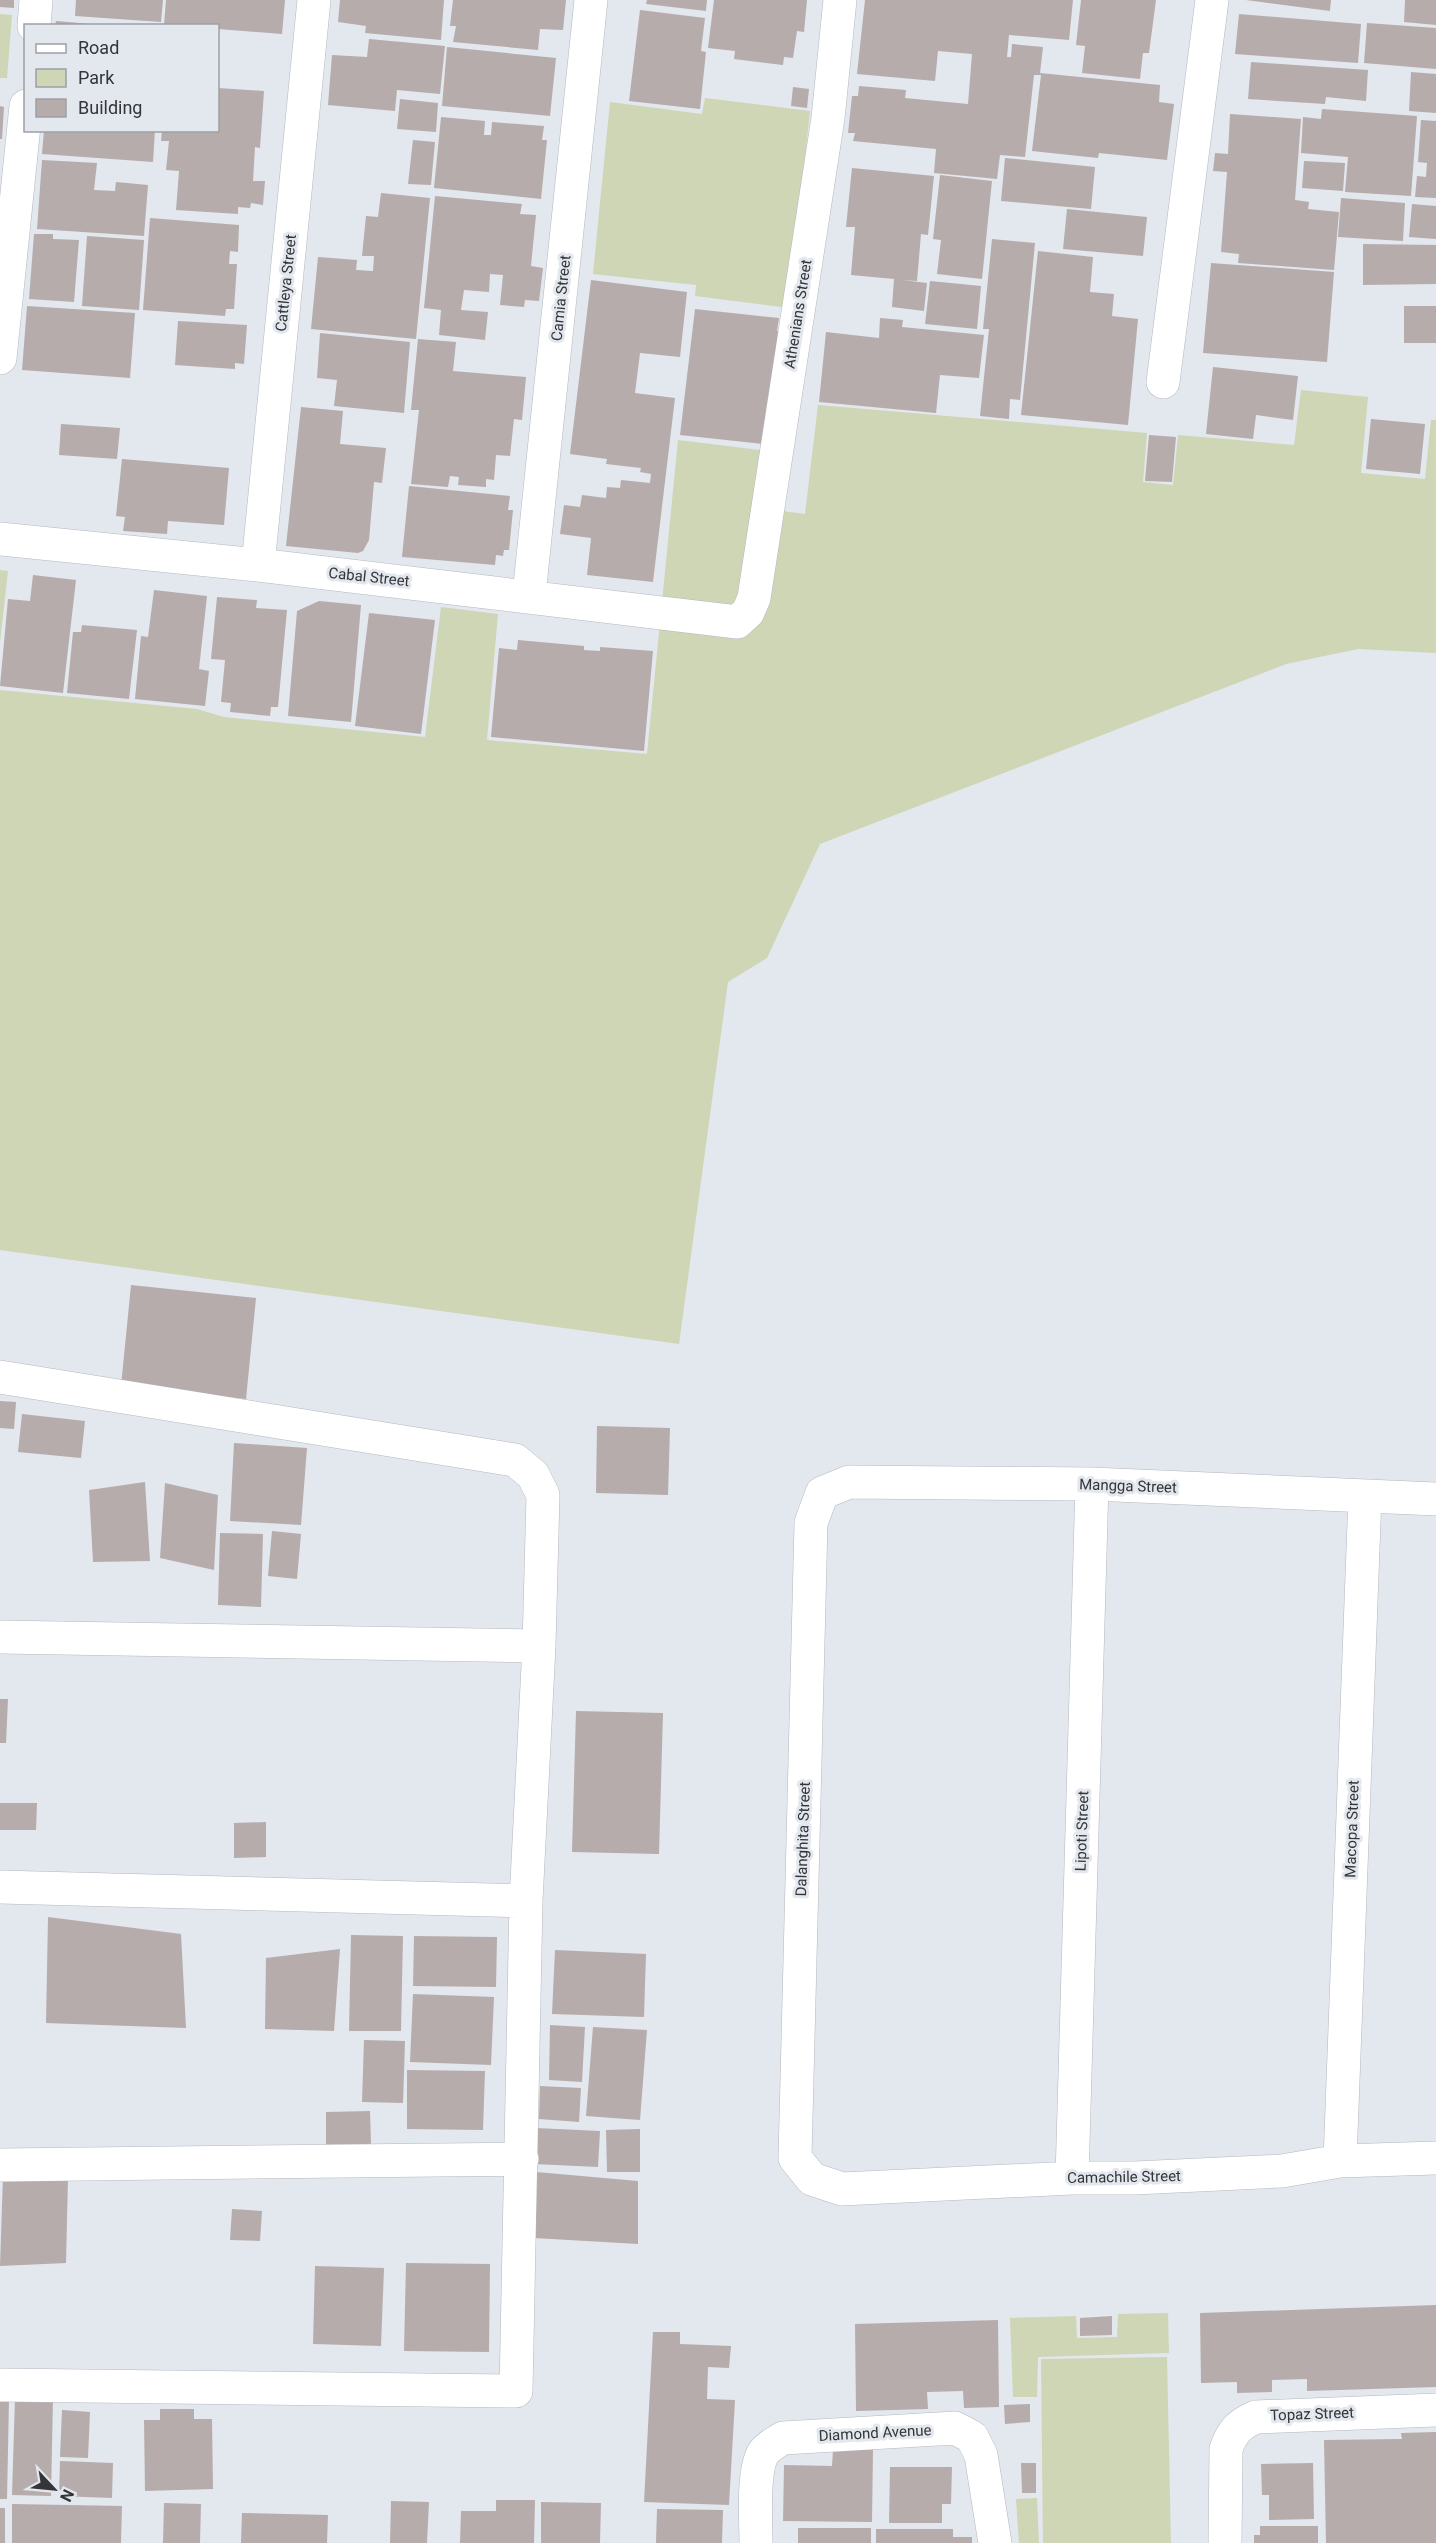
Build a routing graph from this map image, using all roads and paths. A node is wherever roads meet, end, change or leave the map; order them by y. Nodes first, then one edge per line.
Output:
1 (36, 0) edge
2 (314, 0) edge
3 (591, 0) edge
4 (840, 0) edge
5 (1212, 0) edge
6 (34, 24) edge
7 (24, 125) edge
8 (0, 358) edge
9 (1163, 382) dead end
10 (0, 539) edge
11 (258, 565) junction
12 (529, 596) junction
13 (738, 622) joint
14 (0, 1377) edge
15 (1092, 1484) junction
16 (822, 1493) joint
17 (1365, 1496) junction
18 (1436, 1499) edge
19 (0, 1637) edge
20 (539, 1646) junction
21 (0, 1887) edge
22 (526, 1901) junction
23 (1436, 2158) edge
24 (522, 2159) junction
25 (1340, 2161) junction
26 (0, 2165) edge
27 (1072, 2178) junction
28 (812, 2179) joint
29 (0, 2385) edge
30 (1436, 2410) edge
31 (756, 2543) edge
32 (995, 2543) edge
33 (1225, 2543) edge

1 - 6 street
2 - 11 street, Cattleya Street
3 - 12 street, Camia Street
4 - 13 street, Athenians Street
5 - 9 street
7 - 8 street
10 - 11 street, Cabal Street
11 - 12 street, Cabal Street
12 - 13 street, Cabal Street
14 - 20 street
15 - 16 street, Mangga Street
15 - 17 street, Mangga Street
15 - 27 street, Lipoti Street
16 - 28 street, Dalanghita Street
17 - 18 street, Mangga Street
17 - 25 street, Macopa Street
19 - 20 street
20 - 22 street
21 - 22 street
22 - 24 street
23 - 25 street, Camachile Street
24 - 26 street
24 - 29 street
25 - 27 street, Camachile Street
27 - 28 street, Camachile Street
30 - 33 street, Topaz Street
31 - 32 street, Diamond Avenue

